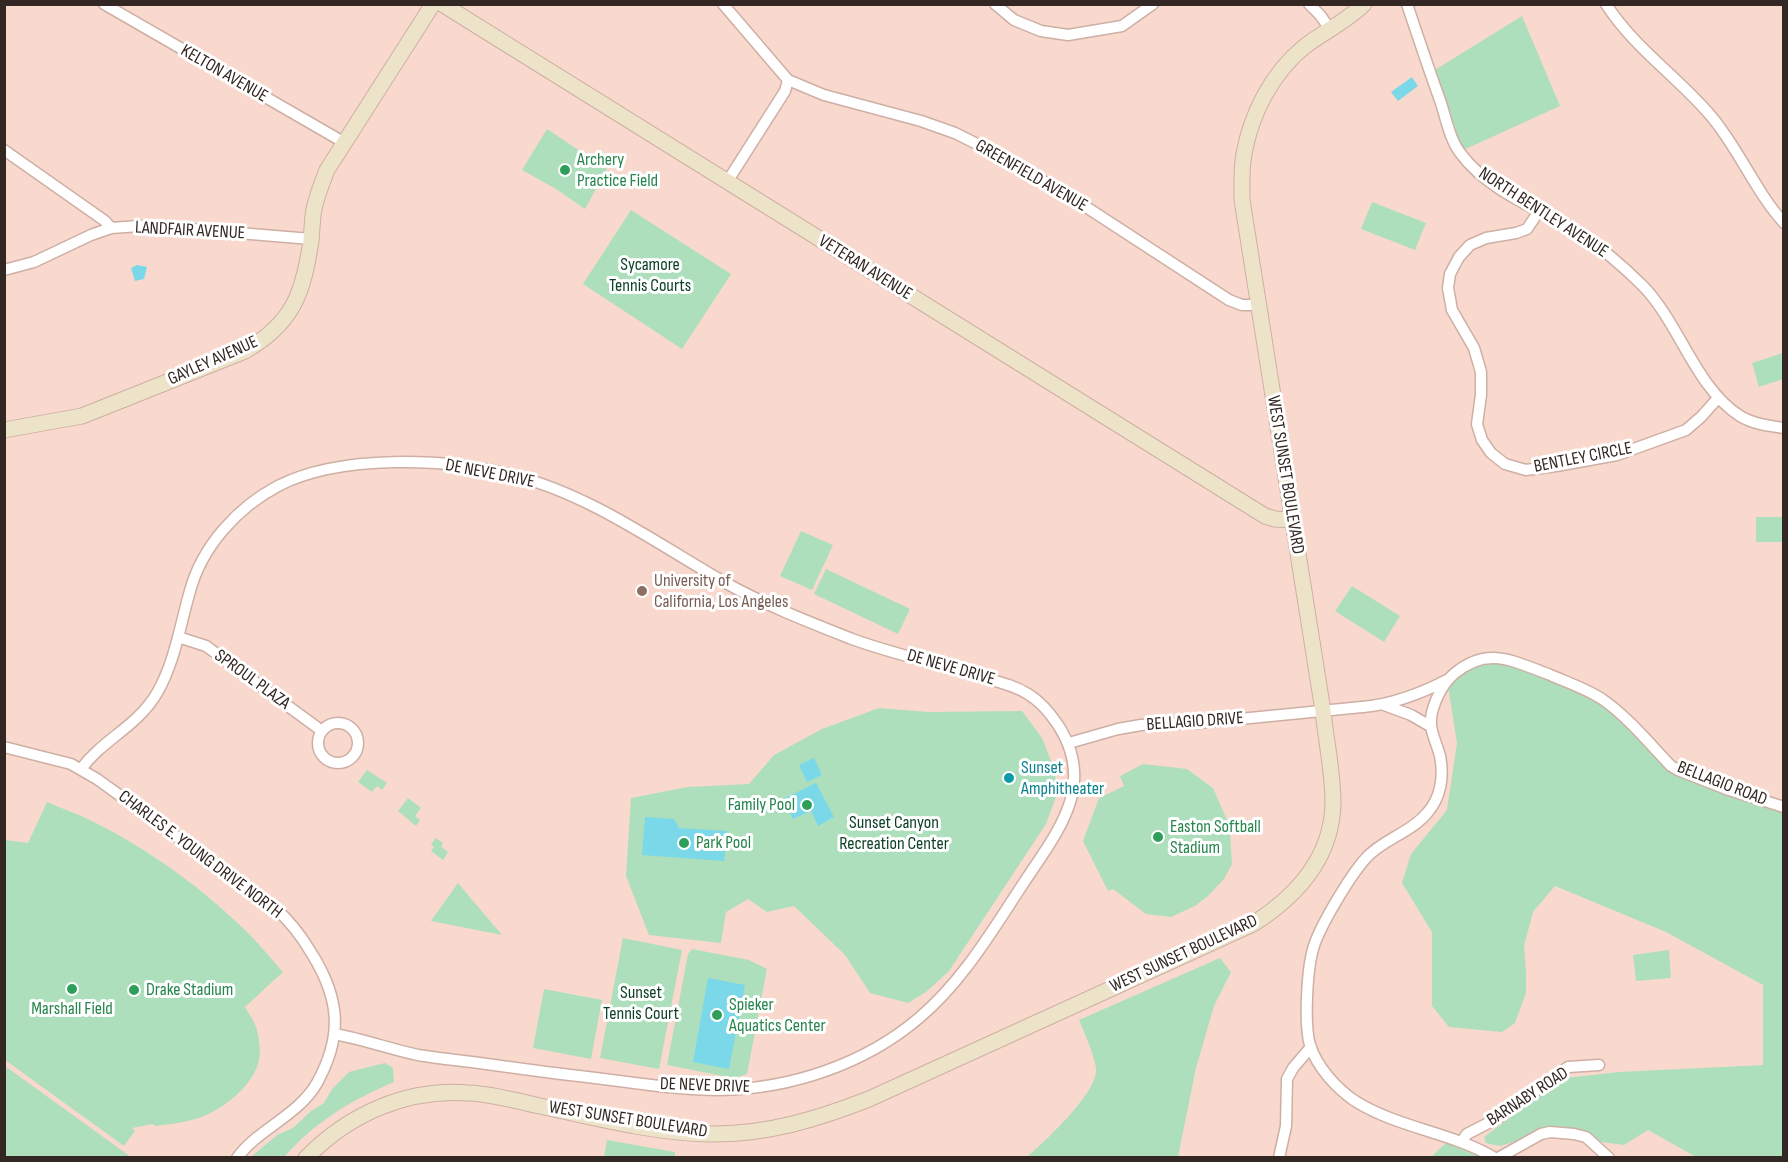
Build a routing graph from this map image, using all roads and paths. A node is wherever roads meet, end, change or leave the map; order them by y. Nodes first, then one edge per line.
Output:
1 (104, 4) edge
2 (433, 4) edge
3 (442, 4) edge
4 (723, 4) edge
5 (995, 4) edge
6 (1153, 4) edge
7 (1309, 4) edge
8 (1364, 4) edge
9 (1407, 4) edge
10 (1606, 4) edge
11 (1330, 29) junction
12 (788, 80) junction
13 (345, 143) junction
14 (4, 150) edge
15 (727, 182) junction
16 (1539, 211) junction
17 (1784, 223) edge
18 (111, 228) junction
19 (311, 239) junction
20 (4, 270) edge
21 (1258, 305) junction
22 (1718, 398) junction
23 (1784, 428) edge
24 (4, 430) edge
25 (1293, 520) junction
26 (178, 637) junction
27 (1447, 680) junction
28 (1384, 705) junction
29 (1323, 711) junction
30 (1430, 726) junction
31 (322, 731) dead end
32 (1069, 743) junction
33 (4, 747) edge
34 (81, 769) junction
35 (1784, 807) edge
36 (334, 1034) junction
37 (1311, 1047) junction
38 (1599, 1065) dead end
39 (1462, 1142) junction
40 (237, 1158) edge
41 (306, 1158) edge
42 (1279, 1158) edge
43 (1497, 1158) edge
44 (1609, 1158) edge

1 - 13 street, KELTON AVENUE
2 - 13 main road, GAYLEY AVENUE
3 - 15 main road, VETERAN AVENUE
4 - 12 street
5 - 6 street
7 - 11 street
8 - 11 main road, WEST SUNSET BOULEVARD
9 - 16 street, NORTH BENTLEY AVENUE
10 - 17 street
11 - 21 main road, WEST SUNSET BOULEVARD
12 - 15 street
12 - 21 street, GREENFIELD AVENUE
13 - 19 main road, GAYLEY AVENUE
14 - 18 street
15 - 25 main road, VETERAN AVENUE
16 - 22 street, NORTH BENTLEY AVENUE
16 - 22 street, BENTLEY CIRCLE
18 - 19 street, LANDFAIR AVENUE
18 - 20 street, LANDFAIR AVENUE
19 - 24 main road, GAYLEY AVENUE
21 - 25 main road, WEST SUNSET BOULEVARD
22 - 23 street, NORTH BENTLEY AVENUE
25 - 29 main road, WEST SUNSET BOULEVARD
26 - 31 street, SPROUL PLAZA
26 - 32 street, DE NEVE DRIVE
26 - 34 street, DE NEVE DRIVE
27 - 28 street
27 - 30 street, BELLAGIO ROAD
27 - 35 street, BELLAGIO ROAD
28 - 29 street, BELLAGIO DRIVE
28 - 30 street
29 - 32 street, BELLAGIO DRIVE
29 - 41 main road, WEST SUNSET BOULEVARD
30 - 37 street
32 - 36 street, DE NEVE DRIVE
33 - 34 street, CHARLES E. YOUNG DRIVE NORTH
34 - 36 street, CHARLES E. YOUNG DRIVE NORTH
36 - 40 street, CHARLES E. YOUNG DRIVE NORTH
37 - 39 street
37 - 42 street
38 - 39 street, BARNABY ROAD
39 - 43 street
43 - 44 street

